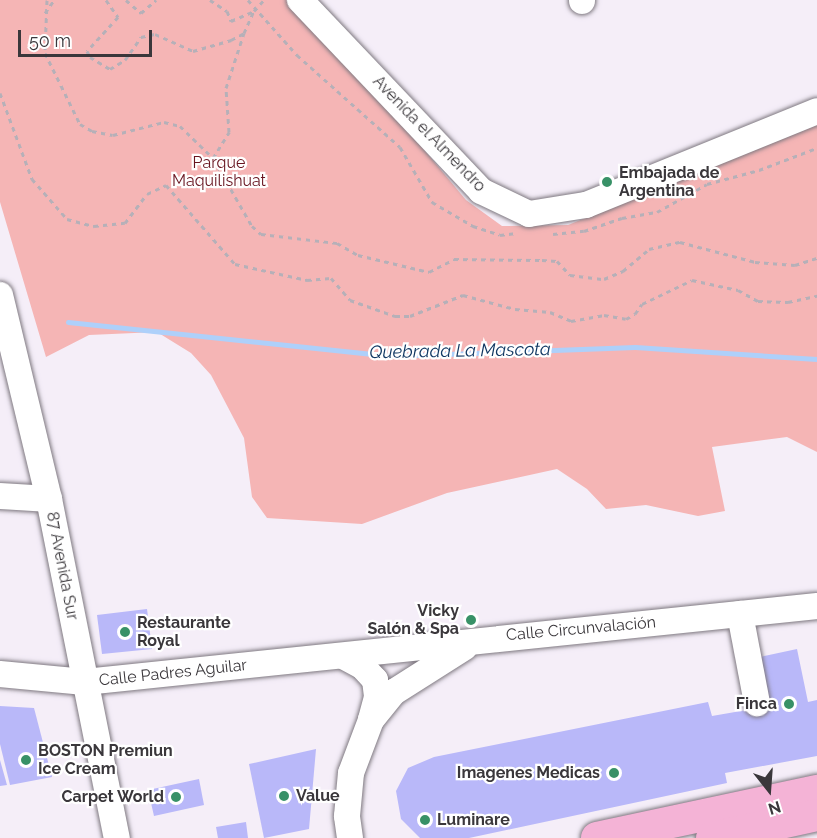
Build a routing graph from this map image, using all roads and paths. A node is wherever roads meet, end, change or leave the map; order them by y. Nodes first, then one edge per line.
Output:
1 (46, 0) edge
2 (54, 0) edge
3 (106, 0) edge
4 (126, 0) edge
5 (156, 0) edge
6 (210, 0) edge
7 (248, 0) edge
8 (264, 0) edge
9 (300, 0) edge
10 (254, 11) junction
11 (44, 14) junction
12 (244, 33) junction
13 (0, 93) edge
14 (817, 111) edge
15 (817, 148) edge
16 (213, 158) junction
17 (522, 233) dead end
18 (550, 234) dead end
19 (817, 258) edge
20 (0, 295) edge
21 (817, 296) edge
22 (0, 496) edge
23 (49, 499) junction
24 (817, 606) edge
25 (740, 614) junction
26 (482, 638) junction
27 (345, 657) junction
28 (0, 674) edge
29 (85, 682) junction
30 (757, 703) dead end
31 (371, 720) junction
32 (817, 792) edge
33 (817, 815) edge
34 (117, 838) edge
35 (350, 838) edge
36 (597, 838) edge
37 (712, 838) edge

1 - 11 path
2 - 11 path
3 - 12 path
4 - 5 path
6 - 10 path
7 - 10 path
8 - 10 path
9 - 14 street, Avenida el Almendro
10 - 12 path
10 - 17 path
11 - 16 path
12 - 16 path
13 - 21 path
15 - 18 path
16 - 19 path
20 - 23 street, 87 Avenida Sur
22 - 23 street
23 - 29 street, 87 Avenida Sur
24 - 25 street, Calle Circunvalación
25 - 26 street, Calle Circunvalación
25 - 30 street
26 - 27 street, Calle Circunvalación
26 - 31 street
27 - 29 street, Calle Padres Aguilar
27 - 31 street
28 - 29 street, Calle Padres Aguilar
29 - 34 street, 87 Avenida Sur
31 - 35 street
32 - 36 main road
33 - 37 main road

